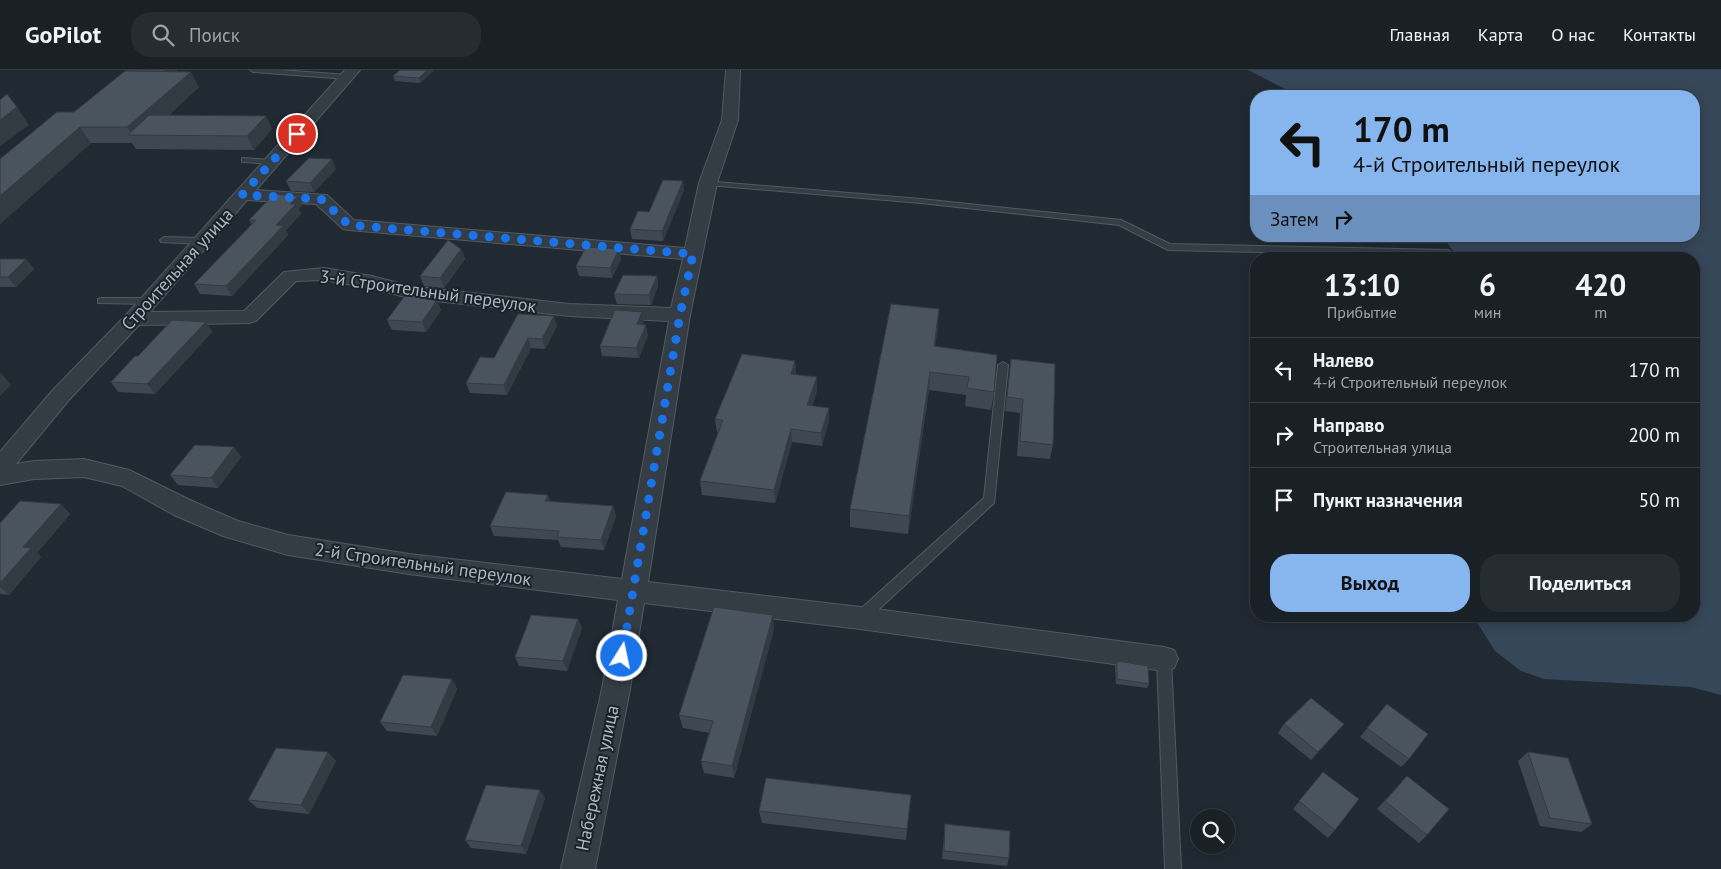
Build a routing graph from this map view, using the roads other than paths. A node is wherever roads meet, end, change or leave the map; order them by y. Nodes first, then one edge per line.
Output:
1 (253, 70) edge
2 (733, 70) edge
3 (350, 73) edge
4 (245, 160) dead end
5 (272, 162) junction
6 (708, 184) junction
7 (242, 195) junction
8 (164, 240) dead end
9 (202, 241) junction
10 (1392, 252) edge
11 (693, 254) junction
12 (101, 301) dead end
13 (149, 301) junction
14 (680, 315) junction
15 (133, 319) junction
16 (1003, 365) dead end
17 (0, 468) edge
18 (0, 476) edge
19 (633, 590) junction
20 (860, 618) junction
21 (1164, 659) joint
22 (578, 869) edge
23 (1174, 869) edge

1 - 3 lane
2 - 6 street, Набережная улица
3 - 5 street, Строительная улица
4 - 5 lane
5 - 7 street, Строительная улица
6 - 10 lane
6 - 11 street, Набережная улица
7 - 9 street, Строительная улица
7 - 11 street
8 - 9 lane
9 - 13 street, Строительная улица
11 - 14 street, Набережная улица
12 - 13 lane
13 - 15 street, Строительная улица
14 - 15 street, 3-й Строительный переулок
14 - 19 street, Набережная улица
15 - 17 street, Строительная улица
16 - 20 lane
18 - 19 street, 2-й Строительный переулок
19 - 20 street, 2-й Строительный переулок
19 - 22 street, Набережная улица
20 - 21 street, 2-й Строительный переулок
21 - 23 lane

